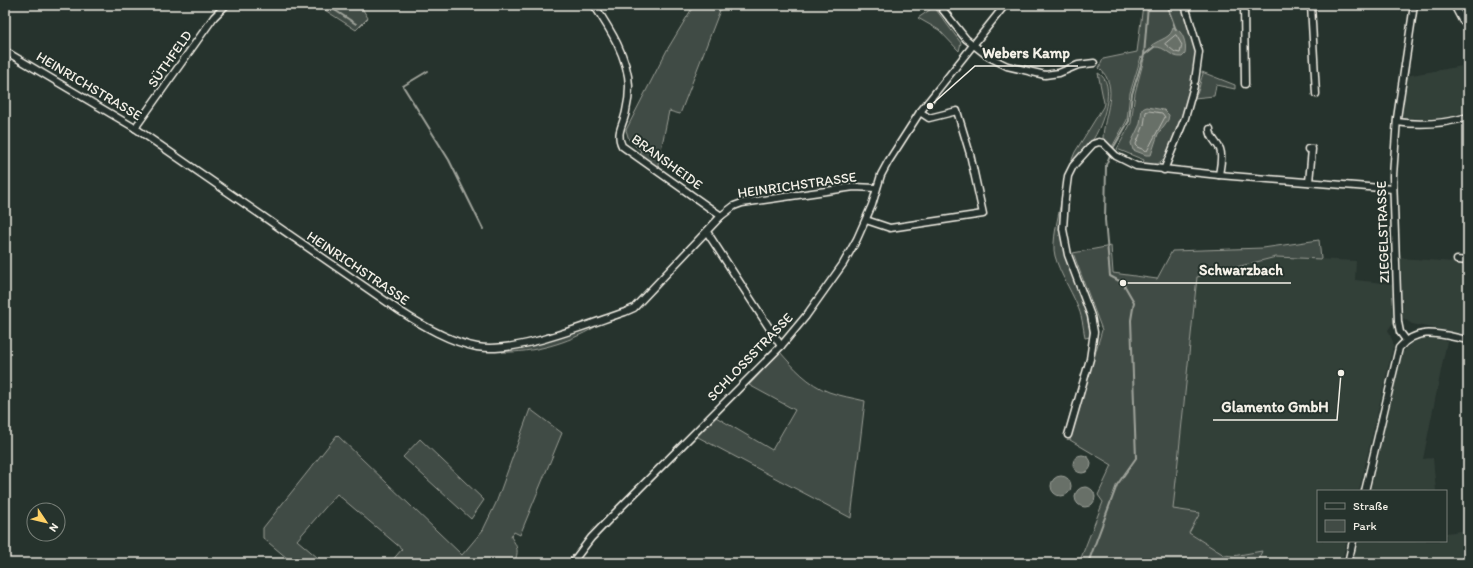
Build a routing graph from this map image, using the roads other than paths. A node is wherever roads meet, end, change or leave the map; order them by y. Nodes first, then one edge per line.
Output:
1 (226, 5) edge
2 (594, 5) edge
3 (939, 5) edge
4 (1004, 5) edge
5 (1185, 5) edge
6 (1244, 5) edge
7 (1311, 5) edge
8 (1414, 5) edge
9 (1454, 5) edge
10 (1468, 26) edge
11 (973, 45) junction
12 (5, 50) edge
13 (1094, 63) dead end
14 (1245, 84) dead end
15 (1316, 94) dead end
16 (920, 112) junction
17 (1468, 117) edge
18 (1397, 122) junction
19 (135, 128) junction
20 (1210, 129) dead end
21 (1308, 149) dead end
22 (1164, 170) junction
23 (1219, 175) junction
24 (1309, 182) junction
25 (876, 188) junction
26 (1393, 189) junction
27 (721, 216) junction
28 (866, 220) junction
29 (707, 232) junction
30 (1457, 260) dead end
31 (1468, 261) edge
32 (1406, 340) junction
33 (1468, 340) edge
34 (781, 346) junction
35 (1068, 435) dead end
36 (1365, 490) edge
37 (1353, 542) edge
38 (572, 563) edge
39 (1348, 563) edge

1 - 19 street, SÜTHFELD
2 - 27 street, BRANSHEIDE
3 - 11 street
4 - 11 street, SCHLOSSSTRASSE
5 - 22 street
6 - 14 street
7 - 15 street
8 - 18 street, ZIEGELSTRASSE
9 - 10 street
11 - 13 street
11 - 16 street, SCHLOSSSTRASSE
12 - 19 street, HEINRICHSTRASSE
16 - 25 street, SCHLOSSSTRASSE
16 - 28 street
17 - 18 street
18 - 26 street, ZIEGELSTRASSE
19 - 29 street, HEINRICHSTRASSE
20 - 23 street
21 - 24 street
22 - 23 street
22 - 35 street
23 - 24 street
24 - 26 street
25 - 27 street, HEINRICHSTRASSE
25 - 28 street, SCHLOSSSTRASSE
26 - 32 street, ZIEGELSTRASSE
27 - 29 street, HEINRICHSTRASSE
28 - 34 street, SCHLOSSSTRASSE
29 - 34 street
30 - 31 street
32 - 33 street
32 - 36 street
34 - 38 street, SCHLOSSSTRASSE
37 - 39 street

